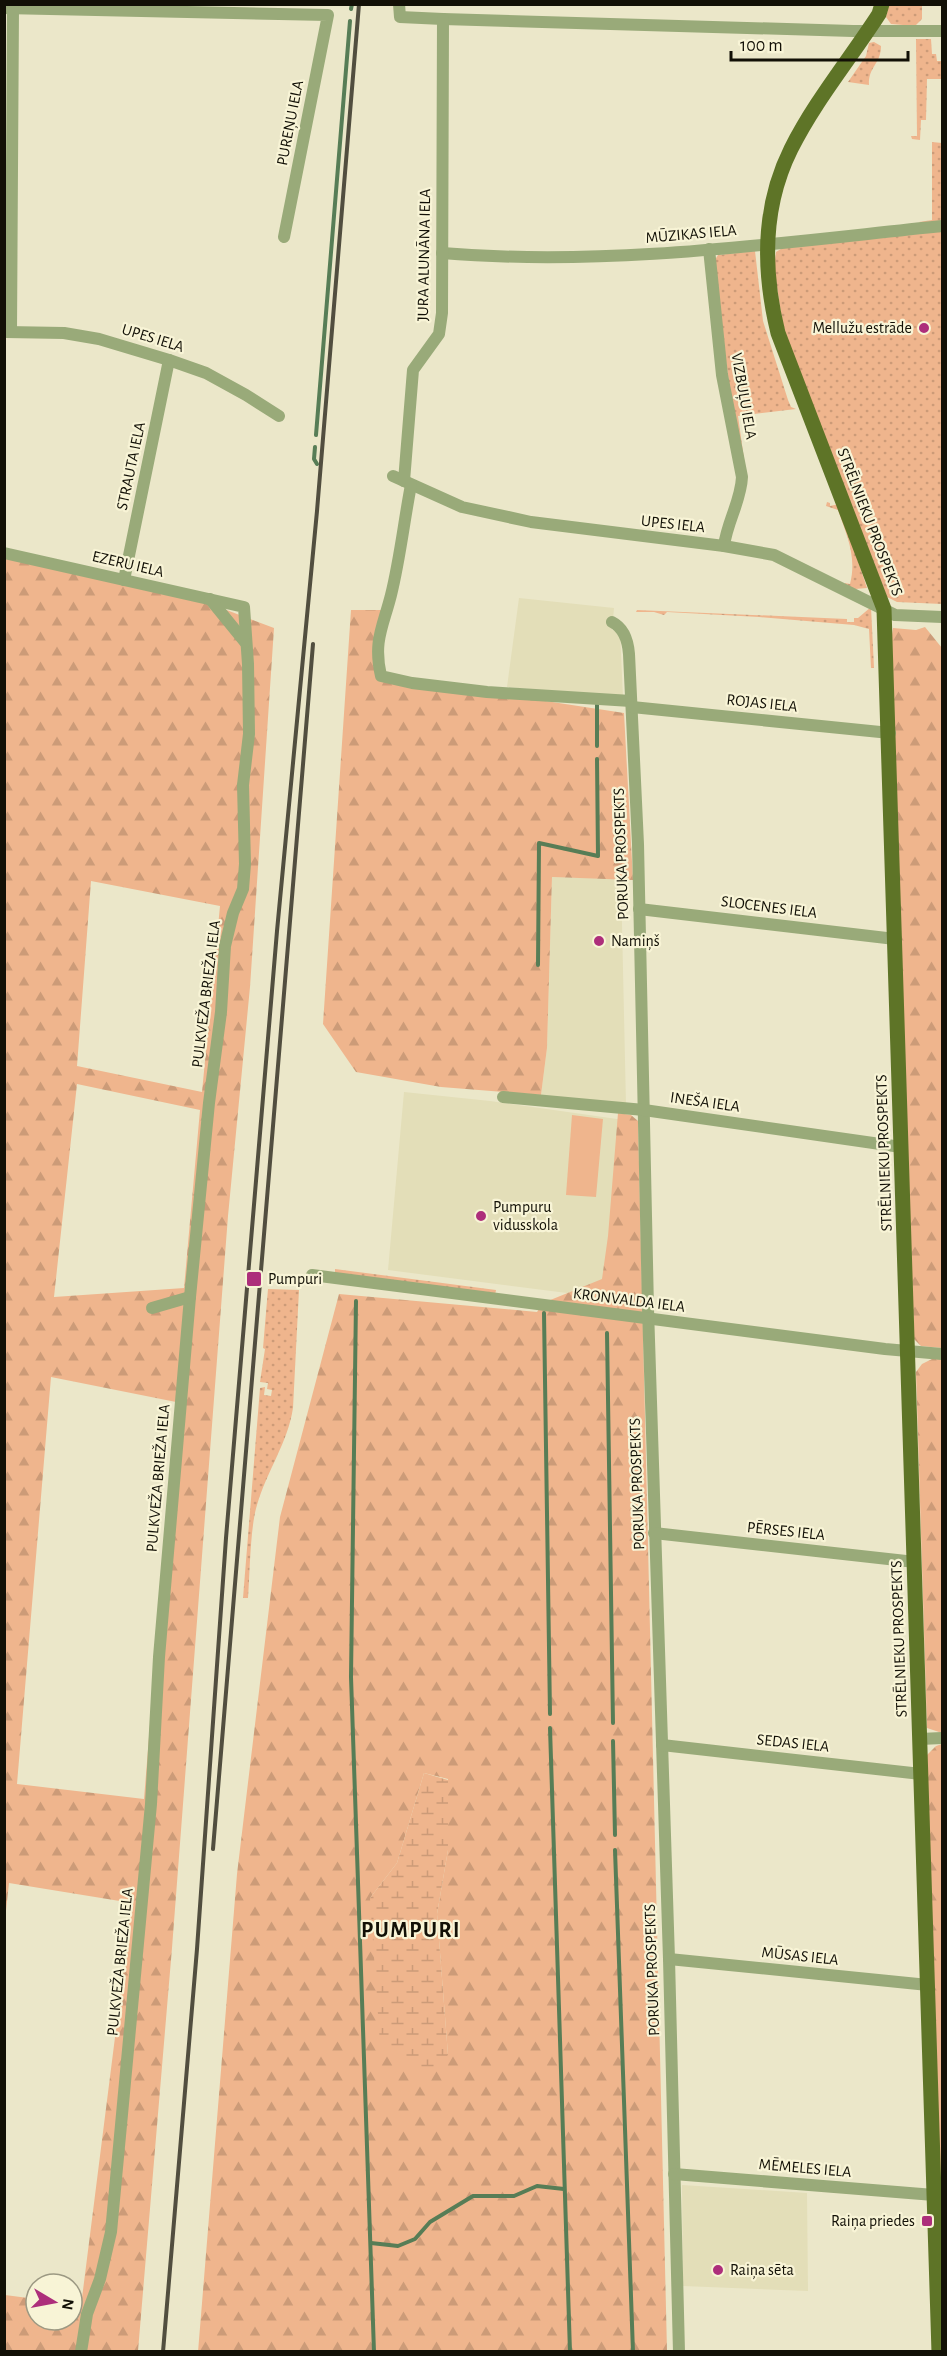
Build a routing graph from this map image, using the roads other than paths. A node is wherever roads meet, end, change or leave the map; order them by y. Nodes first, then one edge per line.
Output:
1 (9, 8) edge
2 (249, 9) edge
3 (881, 9) edge
4 (399, 11) edge
5 (443, 19) junction
6 (868, 31) junction
7 (942, 31) edge
8 (888, 32) junction
9 (942, 226) edge
10 (284, 237) dead end
11 (767, 244) junction
12 (709, 249) junction
13 (442, 254) junction
14 (8, 332) edge
15 (169, 360) junction
16 (279, 416) dead end
17 (403, 481) junction
18 (724, 546) junction
19 (4, 553) edge
20 (124, 579) junction
21 (210, 599) junction
22 (244, 607) joint
23 (884, 609) junction
24 (942, 617) edge
25 (612, 622) dead end
26 (245, 642) junction
27 (381, 676) joint
28 (632, 704) junction
29 (890, 733) junction
30 (639, 909) junction
31 (896, 939) junction
32 (503, 1097) dead end
33 (644, 1110) junction
34 (901, 1147) junction
35 (312, 1275) dead end
36 (190, 1297) junction
37 (152, 1308) dead end
38 (648, 1319) junction
39 (909, 1351) junction
40 (942, 1354) edge
41 (654, 1533) junction
42 (915, 1562) junction
43 (942, 1738) edge
44 (921, 1739) junction
45 (662, 1745) junction
46 (921, 1774) junction
47 (669, 1959) junction
48 (928, 1985) junction
49 (674, 2174) junction
50 (934, 2195) junction
51 (939, 2268) edge
52 (81, 2352) edge
53 (679, 2352) edge
54 (939, 2352) edge

1 - 2 street
1 - 14 street
2 - 10 street, PUREŅU IELA
3 - 6 main road, STRĒLNIEKU PROSPEKTS
3 - 8 street
4 - 5 street
5 - 6 street
5 - 13 street, JURA ALUNĀNA IELA
6 - 8 street
6 - 11 main road, STRĒLNIEKU PROSPEKTS
7 - 8 street
9 - 11 street, MŪZIKAS IELA
11 - 12 street, MŪZIKAS IELA
11 - 23 main road, STRĒLNIEKU PROSPEKTS
12 - 13 street, MŪZIKAS IELA
12 - 18 street, VIZBUĻU IELA
13 - 17 street, JURA ALUNĀNA IELA
14 - 15 street, UPES IELA
15 - 16 street, UPES IELA
15 - 20 street, STRAUTA IELA
17 - 18 street, UPES IELA
17 - 27 street, JURA ALUNĀNA IELA
18 - 23 street, UPES IELA
19 - 20 street, EZERU IELA
20 - 21 street, EZERU IELA
21 - 22 street, EZERU IELA
21 - 26 street
22 - 26 street, PULKVEŽA BRIEŽA IELA
23 - 24 street, UPES IELA
23 - 29 main road, STRĒLNIEKU PROSPEKTS
25 - 28 street, PORUKA PROSPEKTS
26 - 36 street, PULKVEŽA BRIEŽA IELA
27 - 28 street, ROJAS IELA
28 - 29 street, ROJAS IELA
28 - 30 street, PORUKA PROSPEKTS
29 - 31 main road, STRĒLNIEKU PROSPEKTS
30 - 31 street, SLOCENES IELA
30 - 33 street, PORUKA PROSPEKTS
31 - 34 main road, STRĒLNIEKU PROSPEKTS
32 - 33 street, INEŠA IELA
33 - 34 street, INEŠA IELA
33 - 38 street, PORUKA PROSPEKTS
34 - 39 main road, STRĒLNIEKU PROSPEKTS
35 - 38 street, KRONVALDA IELA
36 - 37 street
36 - 52 street, PULKVEŽA BRIEŽA IELA
38 - 39 street, KRONVALDA IELA
38 - 41 street, PORUKA PROSPEKTS
39 - 40 street, KRONVALDA IELA
39 - 42 main road, STRĒLNIEKU PROSPEKTS
41 - 42 street, PĒRSES IELA
41 - 45 street, PORUKA PROSPEKTS
42 - 44 main road, STRĒLNIEKU PROSPEKTS
43 - 44 street
44 - 46 main road, STRĒLNIEKU PROSPEKTS
45 - 46 street, SEDAS IELA
45 - 47 street, PORUKA PROSPEKTS
46 - 48 main road, STRĒLNIEKU PROSPEKTS
47 - 48 street, MŪSAS IELA
47 - 49 street, PORUKA PROSPEKTS
48 - 50 main road, STRĒLNIEKU PROSPEKTS
49 - 50 street, MĒMELES IELA
49 - 53 street, PORUKA PROSPEKTS
50 - 51 main road, STRĒLNIEKU PROSPEKTS
51 - 54 main road, STRĒLNIEKU PROSPEKTS

